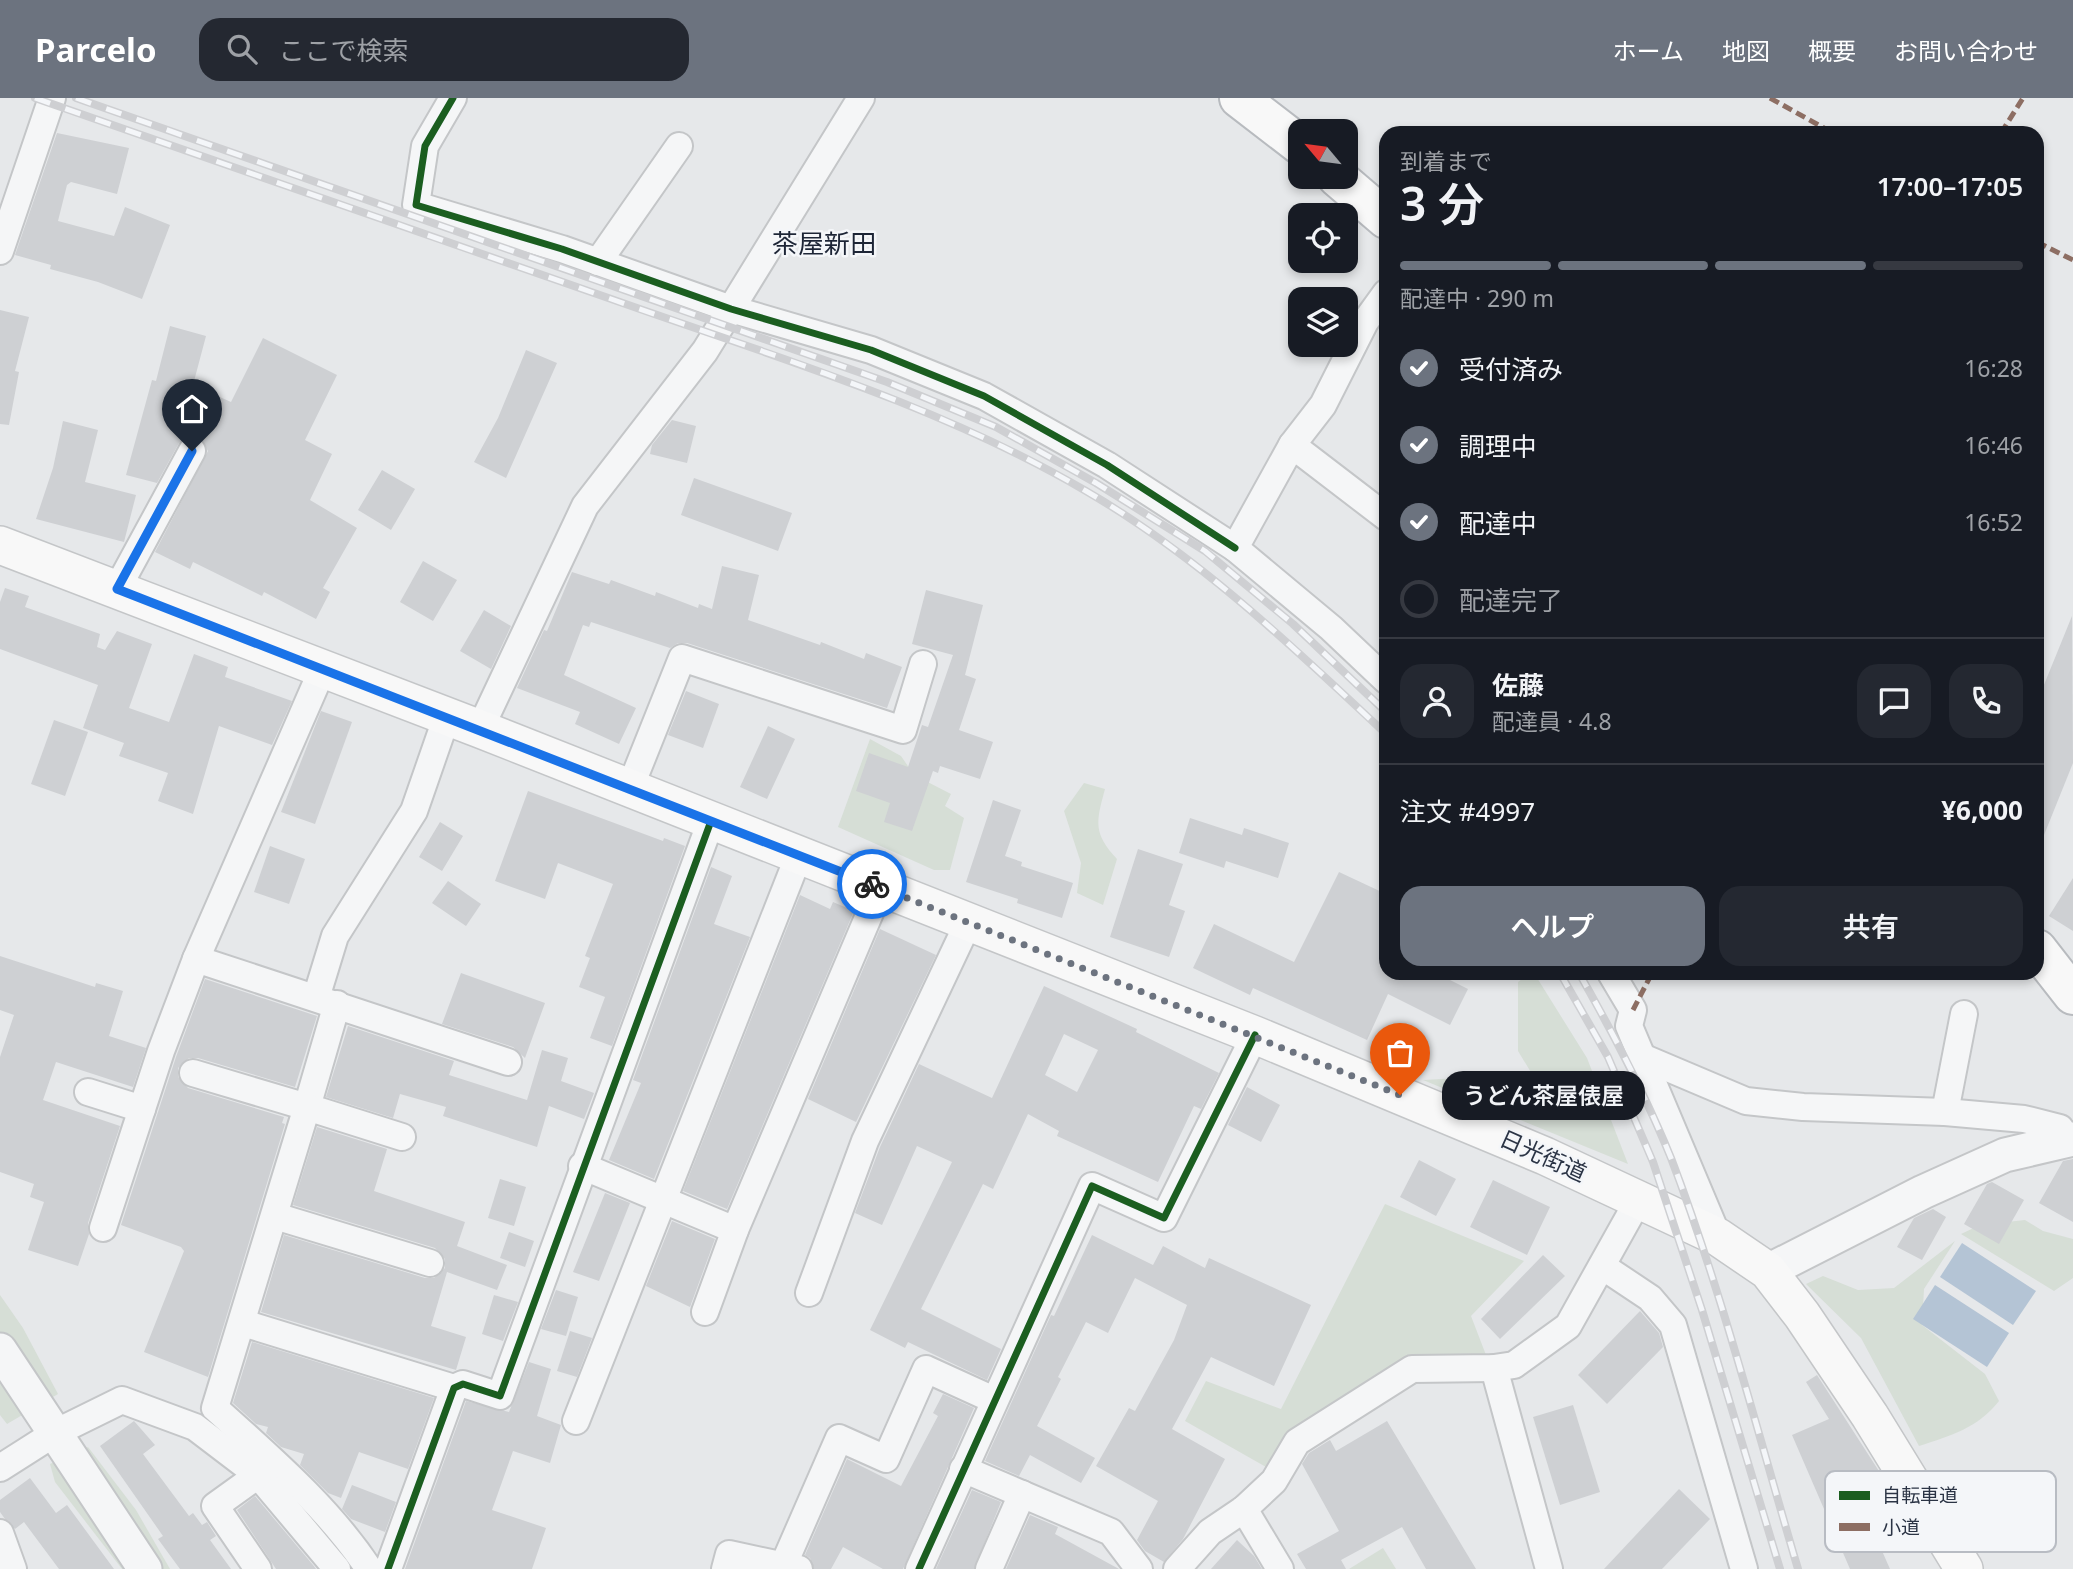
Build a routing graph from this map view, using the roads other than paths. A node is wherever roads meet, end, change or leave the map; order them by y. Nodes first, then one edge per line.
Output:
1 (52, 98) edge
2 (453, 98) edge
3 (861, 98) edge
4 (1239, 98) edge
5 (1288, 136) edge
6 (679, 146) dead end
7 (1351, 189) edge
8 (1379, 213) edge
9 (0, 251) edge
10 (598, 262) junction
11 (1379, 303) edge
12 (731, 309) junction
13 (1292, 445) junction
14 (192, 451) dead end
15 (1379, 512) edge
16 (0, 545) edge
17 (1235, 548) junction
18 (117, 589) junction
19 (923, 664) dead end
20 (323, 668) junction
21 (1379, 673) edge
22 (464, 723) junction
23 (630, 788) junction
24 (711, 821) junction
25 (799, 855) junction
26 (881, 887) junction
27 (969, 921) junction
28 (2044, 958) edge
29 (196, 959) junction
30 (1615, 980) edge
31 (2073, 995) edge
32 (326, 1001) junction
33 (1964, 1014) dead end
34 (1255, 1035) junction
35 (1642, 1057) junction
36 (508, 1062) dead end
37 (193, 1073) dead end
38 (88, 1092) dead end
39 (307, 1107) junction
40 (142, 1109) junction
41 (1945, 1112) junction
42 (402, 1137) dead end
43 (2070, 1140) edge
44 (582, 1166) junction
45 (661, 1199) junction
46 (1639, 1199) junction
47 (275, 1216) junction
48 (103, 1228) dead end
49 (735, 1230) junction
50 (1717, 1237) junction
51 (430, 1263) dead end
52 (1602, 1266) junction
53 (1768, 1271) junction
54 (809, 1293) dead end
55 (705, 1312) dead end
56 (243, 1323) junction
57 (0, 1350) edge
58 (1494, 1368) junction
59 (454, 1388) junction
60 (994, 1399) junction
61 (576, 1421) dead end
62 (55, 1433) junction
63 (0, 1468) edge
64 (964, 1469) junction
65 (1904, 1471) edge
66 (258, 1475) junction
67 (1022, 1494) junction
68 (1244, 1509) junction
69 (0, 1533) edge
70 (1954, 1552) edge
71 (792, 1567) edge
72 (13, 1569) edge
73 (145, 1569) edge
74 (258, 1569) edge
75 (337, 1569) edge
76 (369, 1569) edge
77 (388, 1569) edge
78 (725, 1569) edge
79 (919, 1569) edge
80 (989, 1569) edge
81 (1139, 1569) edge
82 (1177, 1569) edge
83 (1280, 1569) edge
84 (1549, 1569) edge
85 (1744, 1569) edge
86 (1964, 1569) edge

1 - 9 street
2 - 10 street
3 - 12 street
4 - 5 highway
6 - 10 street
7 - 8 highway
10 - 12 street
11 - 13 street
12 - 17 street
12 - 22 street
13 - 15 street
13 - 17 street
14 - 18 street
16 - 18 main road, 日光街道
17 - 21 street
18 - 20 main road, 日光街道
19 - 23 street
20 - 22 main road, 日光街道
20 - 29 street
22 - 23 main road, 日光街道
22 - 32 street
23 - 24 main road, 日光街道
24 - 25 main road, 日光街道
24 - 44 street
25 - 26 main road, 日光街道
25 - 45 street
26 - 27 main road, 日光街道
26 - 49 street
27 - 34 main road, 日光街道
27 - 54 street
28 - 31 highway
29 - 32 street
29 - 40 street
30 - 35 street
32 - 36 street
32 - 39 street
33 - 41 street
34 - 46 main road, 日光街道
34 - 60 street
35 - 41 street
35 - 50 street
37 - 39 street
38 - 40 street
39 - 42 street
39 - 47 street
40 - 48 street
41 - 43 street
43 - 53 street
44 - 45 street
44 - 59 street
45 - 49 street
45 - 61 street
46 - 50 main road, 日光街道
46 - 52 street
47 - 51 street
47 - 56 street
49 - 55 street
50 - 53 main road, 日光街道
52 - 58 street
52 - 85 street
53 - 65 main road, 日光街道
56 - 59 street
56 - 76 street
57 - 62 street
58 - 68 street
58 - 84 street
59 - 77 street
60 - 64 street
60 - 71 street
62 - 63 street
62 - 66 street
62 - 73 street
64 - 67 street
64 - 79 street
66 - 74 street
66 - 75 street
67 - 80 street
67 - 81 street
68 - 82 street
68 - 83 street
69 - 72 street
70 - 86 main road, 日光街道
71 - 78 street

